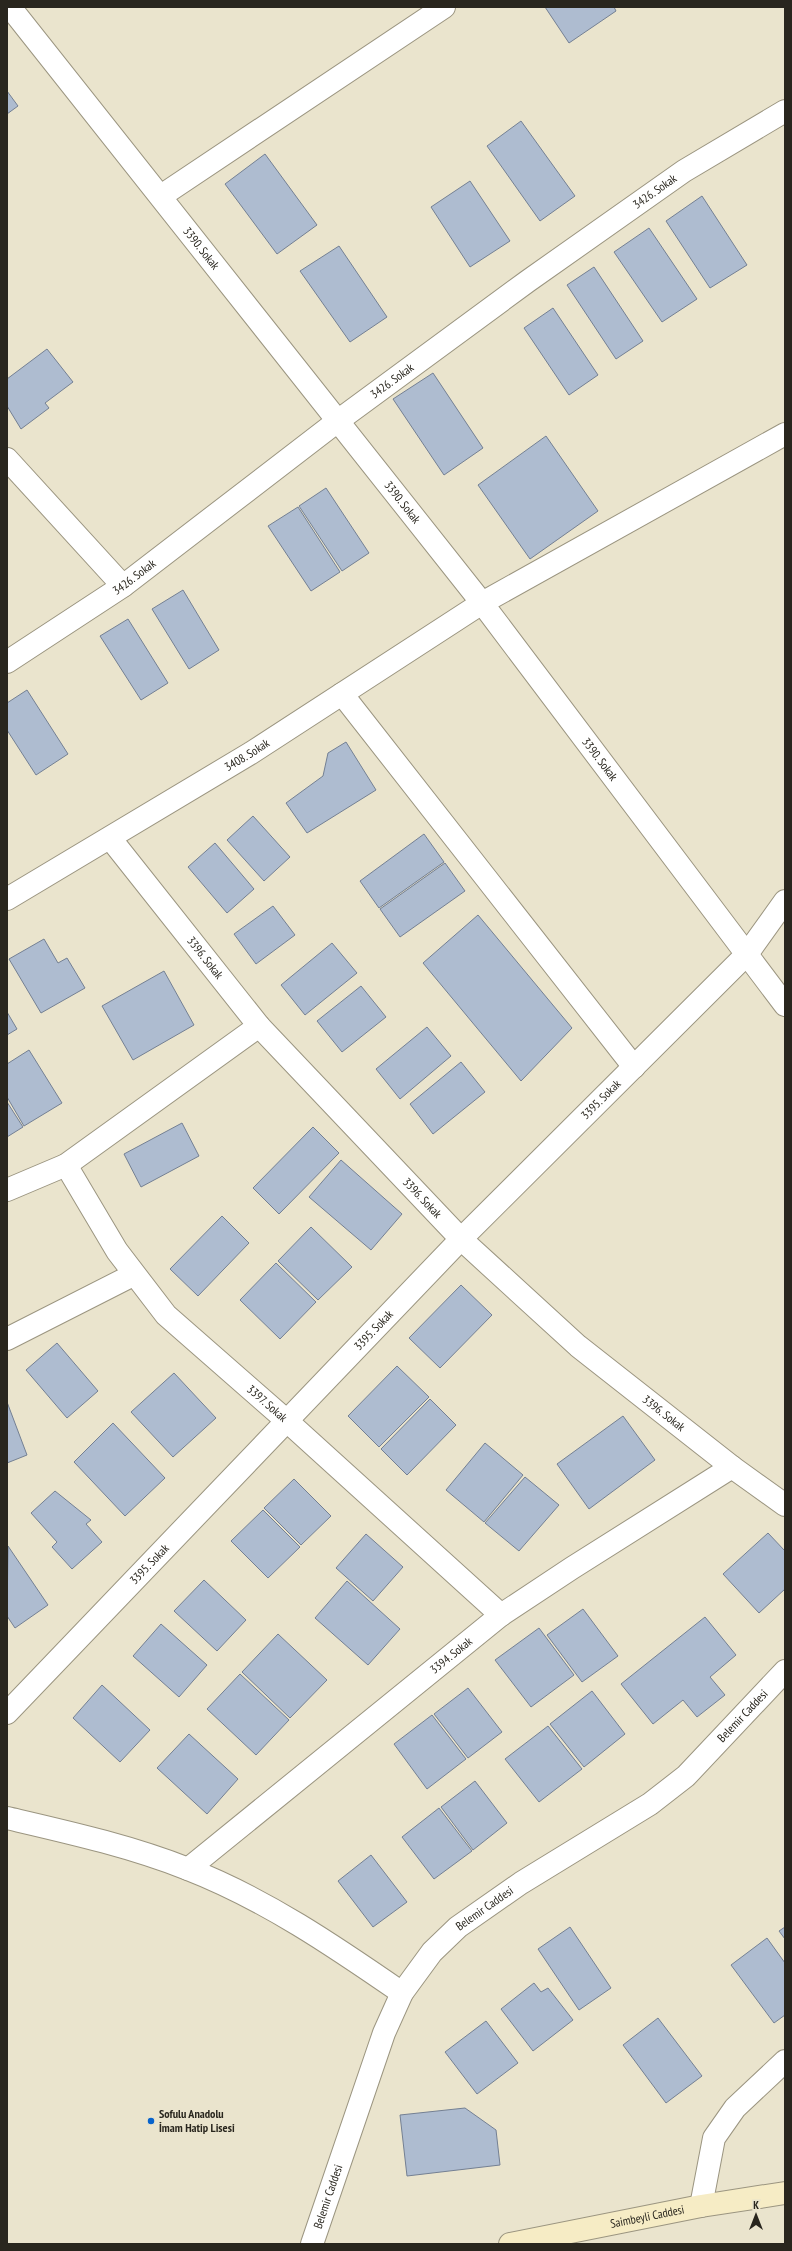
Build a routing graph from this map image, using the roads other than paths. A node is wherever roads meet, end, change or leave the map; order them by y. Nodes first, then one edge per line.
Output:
1 (10, 7) edge
2 (444, 7) edge
3 (785, 111) edge
4 (161, 196) junction
5 (338, 420) junction
6 (785, 434) edge
7 (7, 459) edge
8 (123, 586) junction
9 (482, 603) junction
10 (7, 662) edge
11 (342, 694) junction
12 (110, 838) junction
13 (7, 899) edge
14 (785, 901) edge
15 (747, 954) junction
16 (785, 1005) edge
17 (259, 1026) junction
18 (634, 1067) junction
19 (66, 1165) junction
20 (7, 1190) edge
21 (461, 1239) junction
22 (133, 1275) junction
23 (7, 1339) edge
24 (286, 1421) junction
25 (732, 1467) junction
26 (785, 1505) edge
27 (501, 1615) junction
28 (785, 1671) edge
29 (7, 1713) edge
30 (7, 1818) edge
31 (188, 1869) junction
32 (402, 1993) junction
33 (785, 2061) edge
34 (785, 2193) edge
35 (701, 2206) junction
36 (312, 2244) edge
37 (510, 2244) edge

1 - 4 street, 3390. Sokak
2 - 4 street
3 - 5 street, 3426. Sokak
4 - 5 street, 3390. Sokak
5 - 8 street, 3426. Sokak
5 - 9 street, 3390. Sokak
6 - 9 street, 3408. Sokak
7 - 8 street
8 - 10 street, 3426. Sokak
9 - 11 street, 3408. Sokak
9 - 15 street, 3390. Sokak
11 - 12 street, 3408. Sokak
11 - 18 street
12 - 13 street, 3408. Sokak
12 - 17 street, 3396. Sokak
14 - 15 street, 3395. Sokak
15 - 16 street, 3390. Sokak
15 - 18 street, 3395. Sokak
17 - 19 street
17 - 21 street, 3396. Sokak
18 - 21 street, 3395. Sokak
19 - 20 street
19 - 22 street, 3397. Sokak
21 - 24 street, 3395. Sokak
21 - 25 street, 3396. Sokak
22 - 23 street
22 - 24 street, 3397. Sokak
24 - 27 street, 3397. Sokak
24 - 29 street, 3395. Sokak
25 - 26 street, 3396. Sokak
25 - 27 street, 3394. Sokak
27 - 31 street, 3394. Sokak
28 - 32 street, Belemir Caddesi
30 - 31 street
31 - 32 street
32 - 36 street, Belemir Caddesi
33 - 35 street
34 - 35 main road, Saimbeyli Caddesi
35 - 37 main road, Saimbeyli Caddesi

